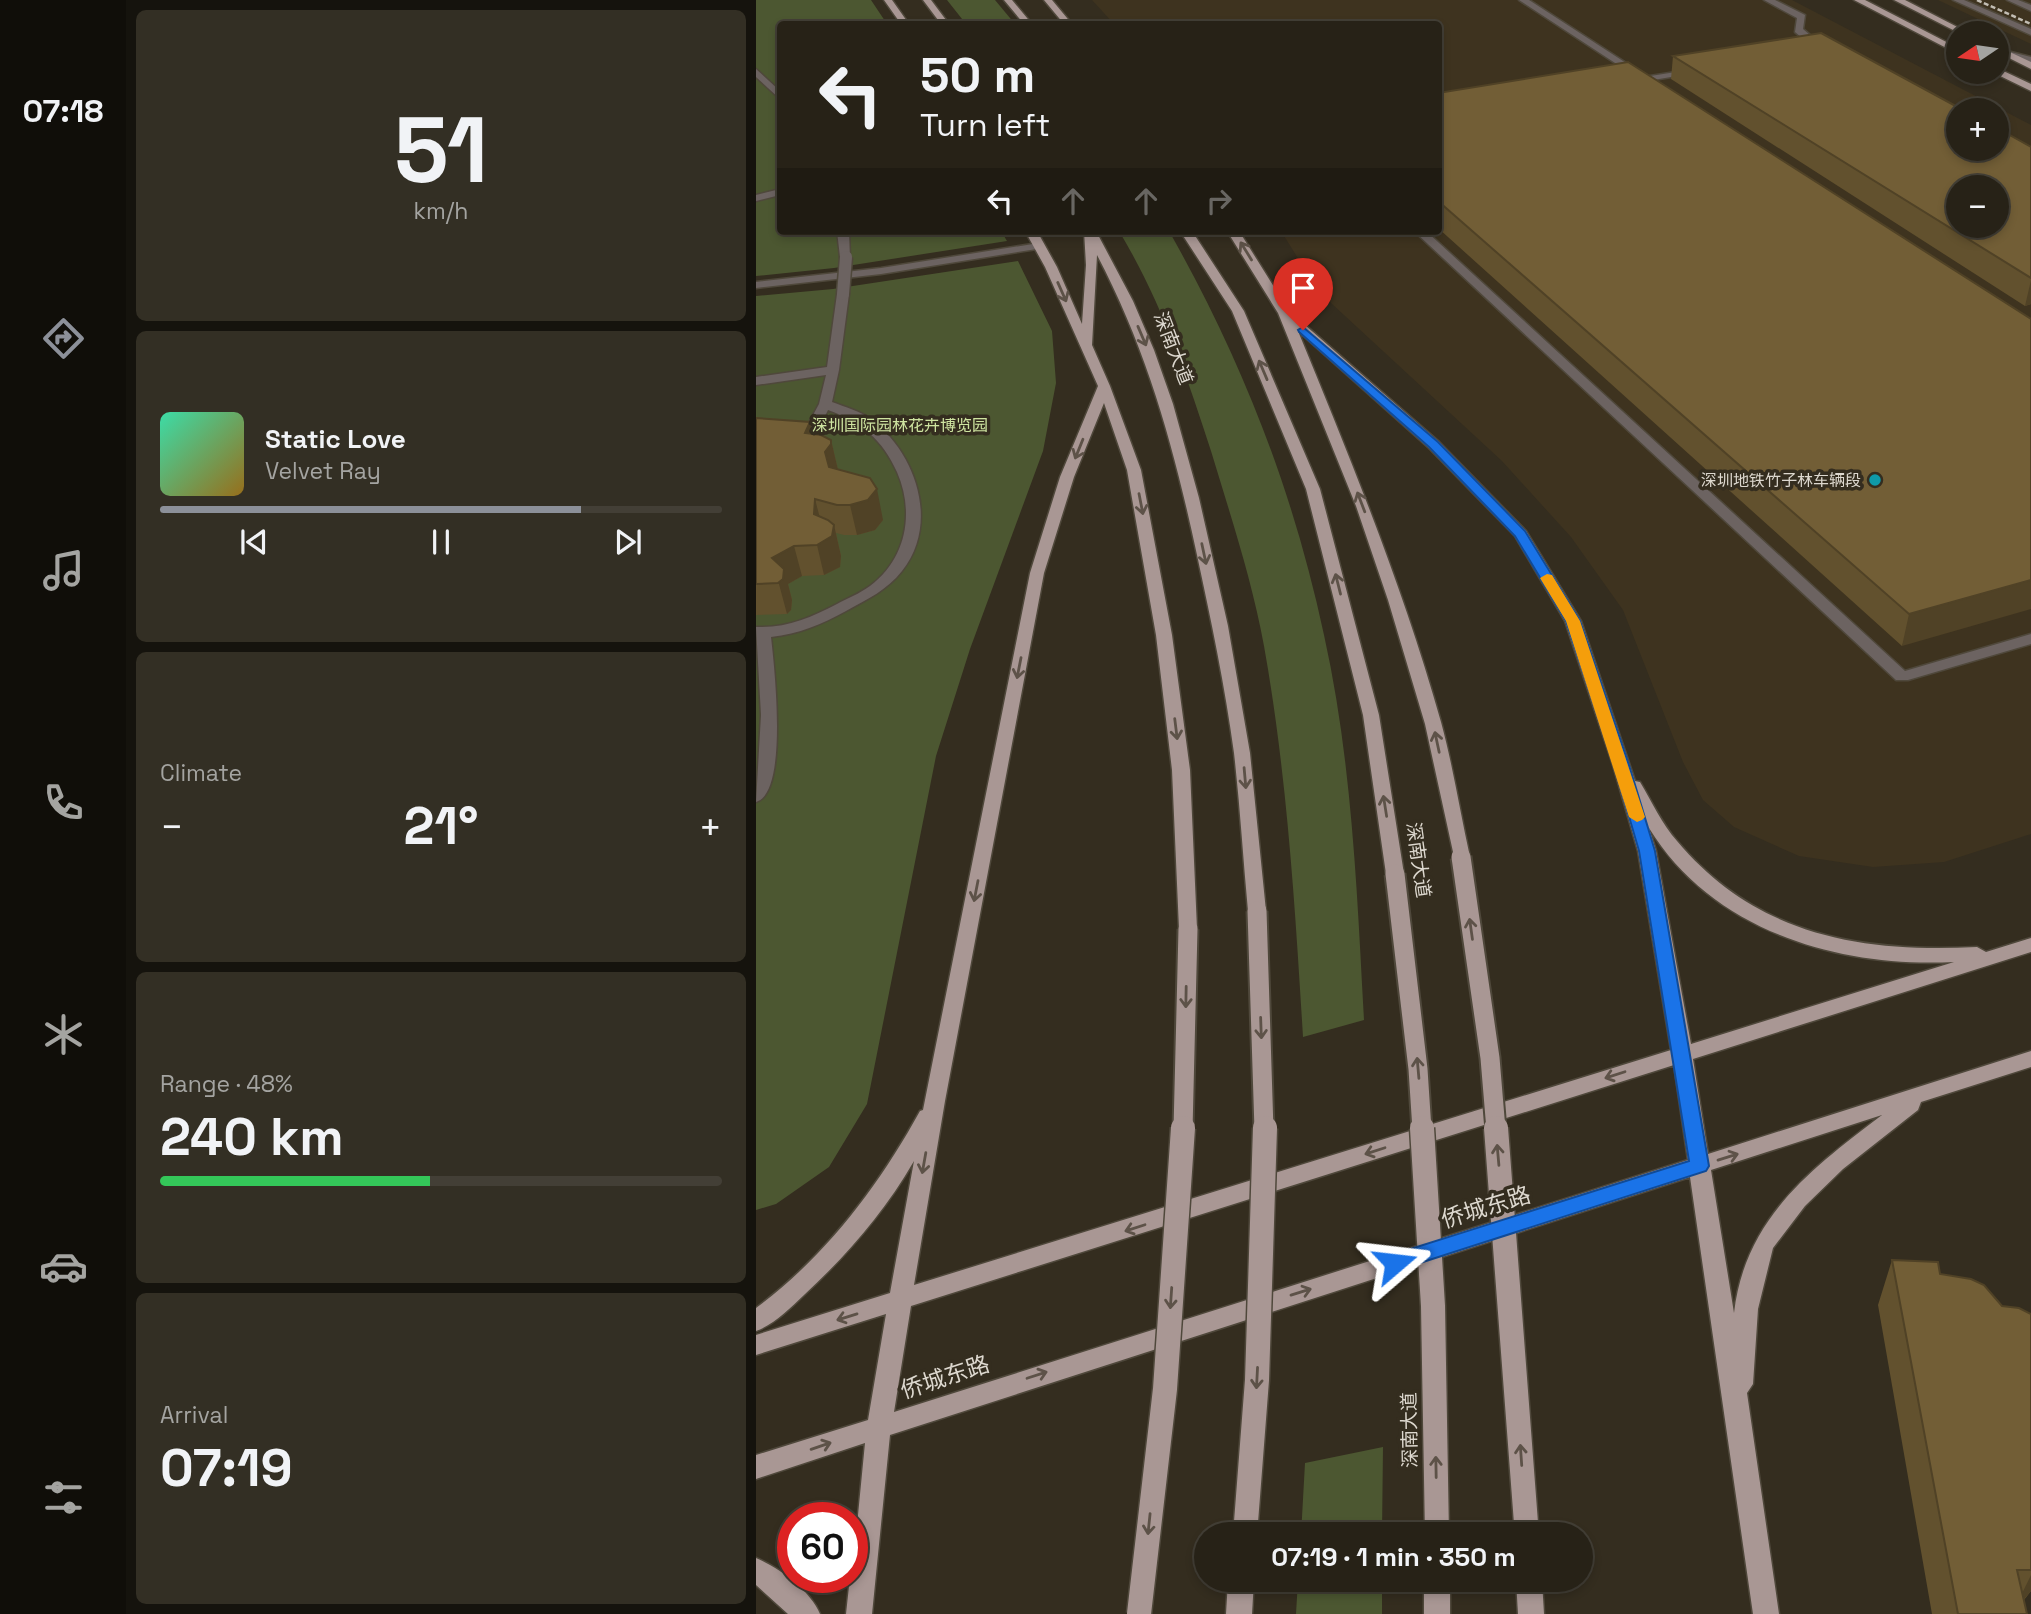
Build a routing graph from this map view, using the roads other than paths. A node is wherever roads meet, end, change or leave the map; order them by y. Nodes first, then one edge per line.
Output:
1 (888, 0) edge
2 (926, 0) edge
3 (1007, 0) edge
4 (1048, 0) edge
5 (1522, 0) edge
6 (1768, 0) edge
7 (1858, 0) edge
8 (1898, 0) edge
9 (1957, 0) edge
10 (2011, 0) edge
11 (2031, 8) edge
12 (903, 21) edge
13 (943, 21) edge
14 (1025, 21) edge
15 (1066, 21) edge
16 (1946, 24) edge
17 (1798, 30) junction
18 (2031, 33) edge
19 (1792, 43) edge
20 (1946, 45) edge
21 (2009, 54) edge
22 (2009, 55) edge
23 (1836, 58) edge
24 (2031, 60) edge
25 (2031, 66) edge
26 (1706, 70) edge
27 (756, 72) edge
28 (2009, 77) edge
29 (1647, 80) junction
30 (1622, 84) edge
31 (1658, 88) edge
32 (2031, 88) edge
33 (777, 93) edge
34 (777, 193) edge
35 (756, 198) edge
36 (843, 235) edge
37 (1033, 235) edge
38 (1090, 235) edge
39 (1092, 235) edge
40 (1189, 235) edge
41 (1235, 235) edge
42 (1424, 235) edge
43 (1040, 246) junction
44 (756, 285) edge
45 (1283, 313) junction
46 (1087, 348) junction
47 (833, 370) junction
48 (756, 381) edge
49 (1104, 386) junction
50 (825, 404) junction
51 (805, 443) edge
52 (759, 632) edge
53 (2031, 639) edge
54 (1622, 765) junction
55 (756, 796) edge
56 (2022, 948) edge
57 (1680, 1054) junction
58 (2031, 1059) edge
59 (1923, 1095) junction
60 (935, 1101) junction
61 (1699, 1166) junction
62 (900, 1301) junction
63 (756, 1321) edge
64 (756, 1345) edge
65 (1739, 1419) junction
66 (879, 1426) junction
67 (756, 1467) edge
68 (1246, 1522) edge
69 (1437, 1522) edge
70 (1526, 1522) edge
71 (756, 1571) edge
72 (1240, 1592) edge
73 (1437, 1592) edge
74 (1530, 1592) edge
75 (807, 1614) edge
76 (859, 1614) edge
77 (1139, 1614) edge
78 (1239, 1614) edge
79 (1437, 1614) edge
80 (1531, 1614) edge
81 (1766, 1614) edge

1 - 12 main road
2 - 13 main road
3 - 14 main road
4 - 15 main road
5 - 29 street
6 - 17 street
7 - 20 main road
8 - 16 main road
9 - 18 street
10 - 11 street
17 - 19 street
17 - 23 street
21 - 24 street
22 - 25 main road
26 - 29 street
27 - 33 street
28 - 32 main road
29 - 30 street
29 - 31 street
34 - 35 street
36 - 47 street, bridge
37 - 43 main road
38 - 46 main road
39 -> 68 main road, 深南大道, bridge
69 -> 40 main road, 深南大道, bridge
45 -> 41 main road
42 - 53 street
43 - 44 street
43 -> 46 main road
45 - 54 main road
70 -> 45 main road, bridge
46 - 49 main road
47 - 48 street
47 - 50 street
49 -> 60 main road
49 -> 77 main road, bridge
50 - 51 street
50 - 52 street
52 - 55 street
54 - 56 main road
54 - 57 main road
56 - 57 main road
57 - 61 main road
57 -> 62 main road
58 - 59 main road, 侨城东路
61 -> 59 main road, 侨城东路
59 - 65 main road
60 -> 62 main road
60 - 63 main road
61 - 65 main road
66 -> 61 main road, 侨城东路
62 -> 64 main road
62 - 66 main road
65 - 81 main road
67 -> 66 main road, 侨城东路
66 - 76 main road
71 - 75 main road
72 - 78 main road
73 - 79 main road
74 - 80 main road

